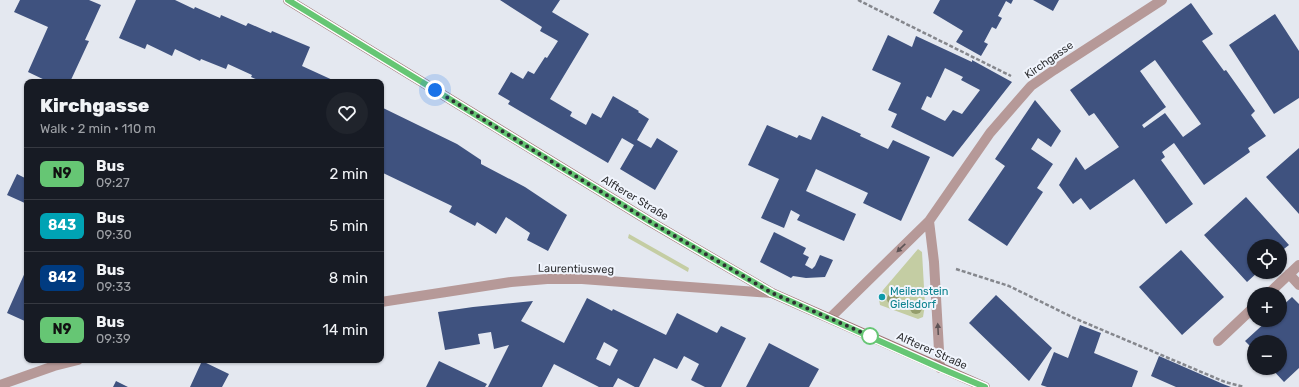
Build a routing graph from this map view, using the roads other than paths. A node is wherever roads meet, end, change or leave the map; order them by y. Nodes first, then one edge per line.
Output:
1 (288, 0) edge
2 (1162, 0) edge
3 (929, 221) junction
4 (1299, 265) edge
5 (1289, 274) junction
6 (1299, 285) edge
7 (1275, 287) edge
8 (772, 293) junction
9 (384, 302) edge
10 (1247, 314) edge
11 (830, 318) junction
12 (1218, 341) dead end
13 (66, 363) edge
14 (940, 368) junction
15 (0, 385) edge
16 (985, 387) edge

1 - 8 street, Alfterer Straße
2 - 3 street, Kirchgasse
3 -> 11 street, Kirchgasse
14 -> 3 street
4 - 5 street
5 - 6 street
5 - 7 street
8 - 9 street, Laurentiusweg
8 - 11 street, Alfterer Straße
10 - 12 street
11 - 14 street, Alfterer Straße
13 - 15 street
14 - 16 street, Alfterer Straße

